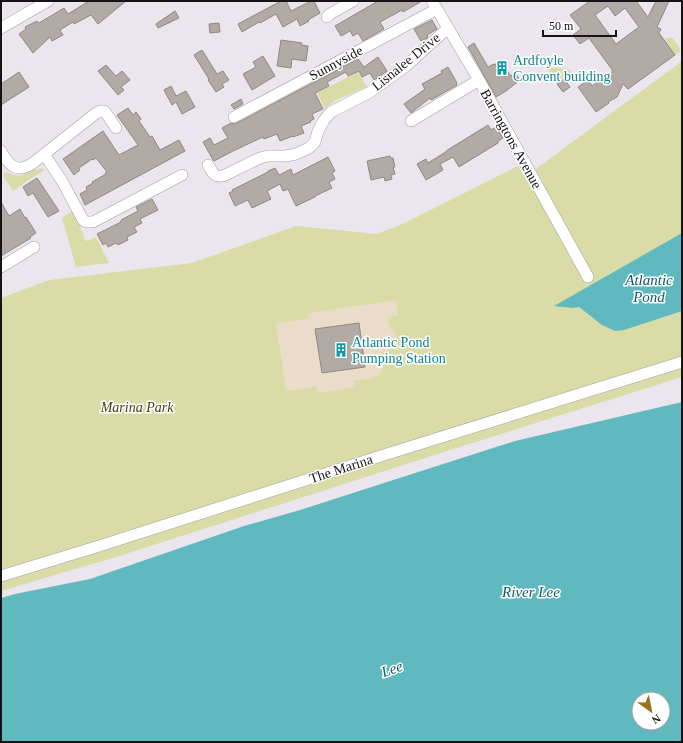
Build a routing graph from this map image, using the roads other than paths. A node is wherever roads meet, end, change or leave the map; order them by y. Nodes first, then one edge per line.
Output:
1 (48, 1) edge
2 (353, 1) edge
3 (435, 5) edge
4 (327, 17) dead end
5 (1, 28) edge
6 (448, 28) junction
7 (479, 80) junction
8 (234, 117) dead end
9 (411, 121) dead end
10 (116, 128) dead end
11 (1, 151) edge
12 (44, 154) junction
13 (208, 164) dead end
14 (182, 175) dead end
15 (34, 247) dead end
16 (1, 267) edge
17 (588, 277) dead end
18 (682, 362) edge
19 (1, 576) edge

1 - 5 street
2 - 4 street
3 - 6 street, Barringtons Avenue
3 - 8 street, Sunnyside
6 - 7 street, Barringtons Avenue
6 - 13 street, Lisnalee Drive
7 - 9 street
7 - 17 street, Barringtons Avenue
10 - 12 street
11 - 12 street
12 - 14 street
15 - 16 street
18 - 19 street, The Marina

